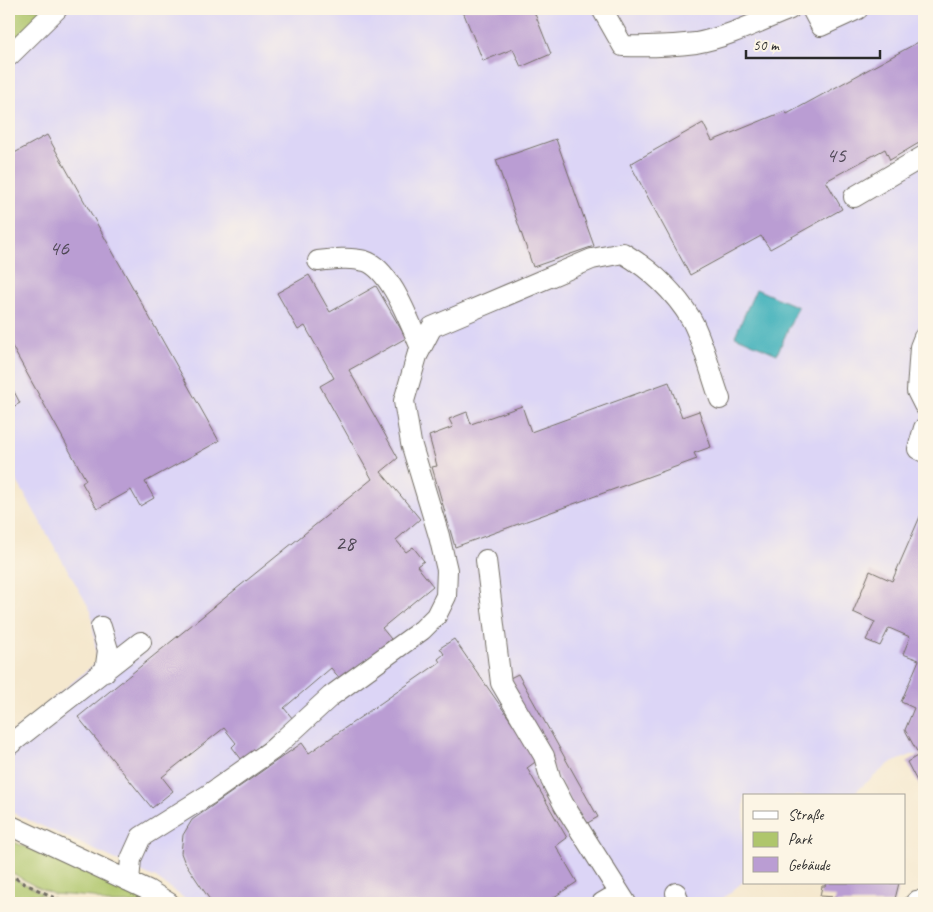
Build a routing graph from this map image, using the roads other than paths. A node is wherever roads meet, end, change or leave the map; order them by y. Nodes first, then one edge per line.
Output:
1 (57, 9) edge
2 (602, 9) edge
3 (790, 9) edge
4 (812, 9) edge
5 (858, 9) edge
6 (9, 56) edge
7 (924, 156) edge
8 (854, 197) dead end
9 (318, 261) dead end
10 (924, 337) edge
11 (421, 348) junction
12 (720, 398) dead end
13 (924, 405) edge
14 (924, 428) edge
15 (924, 452) edge
16 (486, 560) dead end
17 (101, 627) dead end
18 (141, 642) dead end
19 (104, 672) junction
20 (9, 745) edge
21 (9, 825) edge
22 (129, 881) junction
23 (616, 900) edge
24 (169, 903) edge
25 (915, 903) edge
26 (922, 903) edge

1 - 6 street
2 - 3 street
4 - 5 street
7 - 8 street
9 - 11 street
10 - 13 street
11 - 12 street
11 - 22 street
14 - 15 street
16 - 23 street
17 - 19 street
18 - 19 street
19 - 20 street
21 - 22 street
22 - 24 street
25 - 26 street

